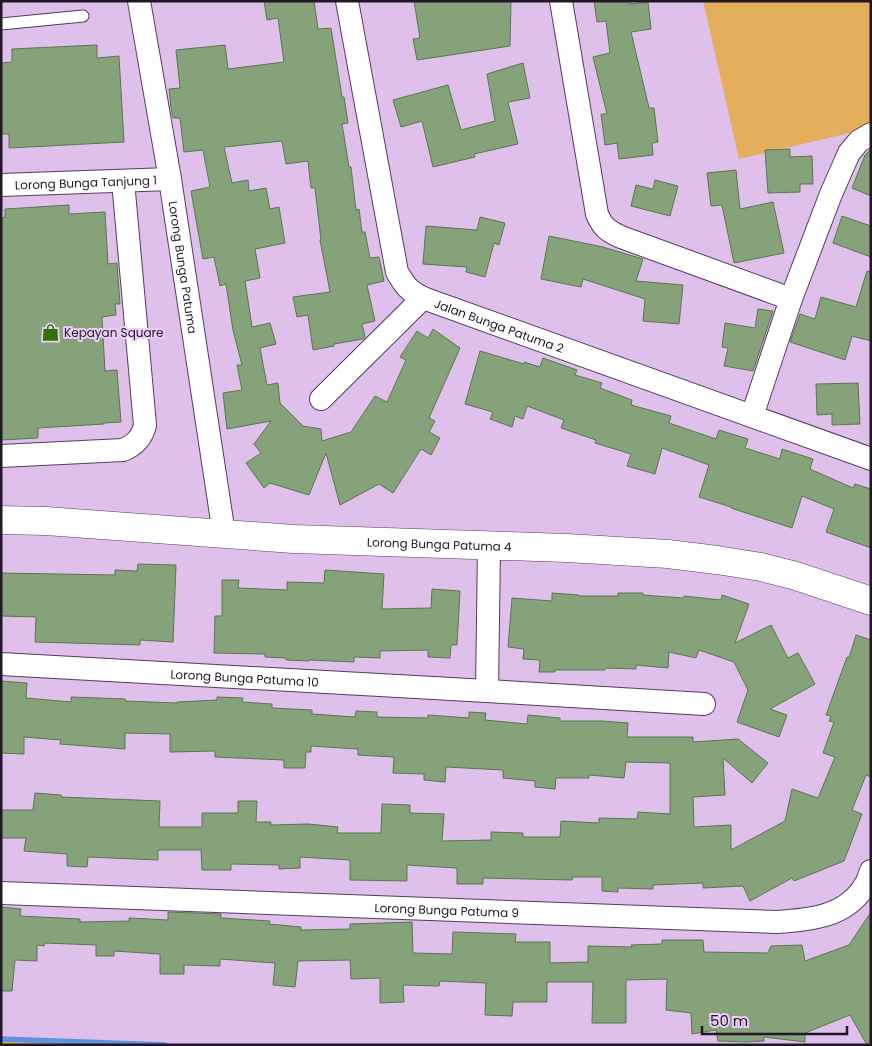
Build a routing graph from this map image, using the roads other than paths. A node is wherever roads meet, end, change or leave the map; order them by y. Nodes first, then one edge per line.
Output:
1 (139, 1) edge
2 (347, 1) edge
3 (561, 1) edge
4 (83, 16) dead end
5 (1, 24) edge
6 (871, 134) edge
7 (170, 179) junction
8 (123, 181) junction
9 (1, 185) edge
10 (423, 298) junction
11 (791, 299) junction
12 (322, 399) dead end
13 (752, 416) junction
14 (1, 456) edge
15 (871, 459) edge
16 (1, 520) edge
17 (224, 534) junction
18 (489, 546) junction
19 (871, 601) edge
20 (1, 664) edge
21 (487, 691) junction
22 (704, 704) dead end
23 (871, 871) edge
24 (1, 893) edge

1 - 7 street, Lorong Bunga Patuma
2 - 10 street, Jalan Bunga Patuma 2
3 - 11 street
4 - 5 lane
6 - 11 street
7 - 8 street, Lorong Bunga Tanjung 1
7 - 17 street, Lorong Bunga Patuma
8 - 9 street, Lorong Bunga Tanjung 1
8 - 14 street
10 - 12 street
10 - 13 street, Jalan Bunga Patuma 2
11 - 13 street
13 - 15 street, Jalan Bunga Patuma 2
16 - 17 street, Lorong Bunga Patuma 4
17 - 18 street, Lorong Bunga Patuma 4
18 - 19 street, Lorong Bunga Patuma 4
18 - 21 street
20 - 21 street, Lorong Bunga Patuma 10
21 - 22 street, Lorong Bunga Patuma 10
23 - 24 street, Lorong Bunga Patuma 9

